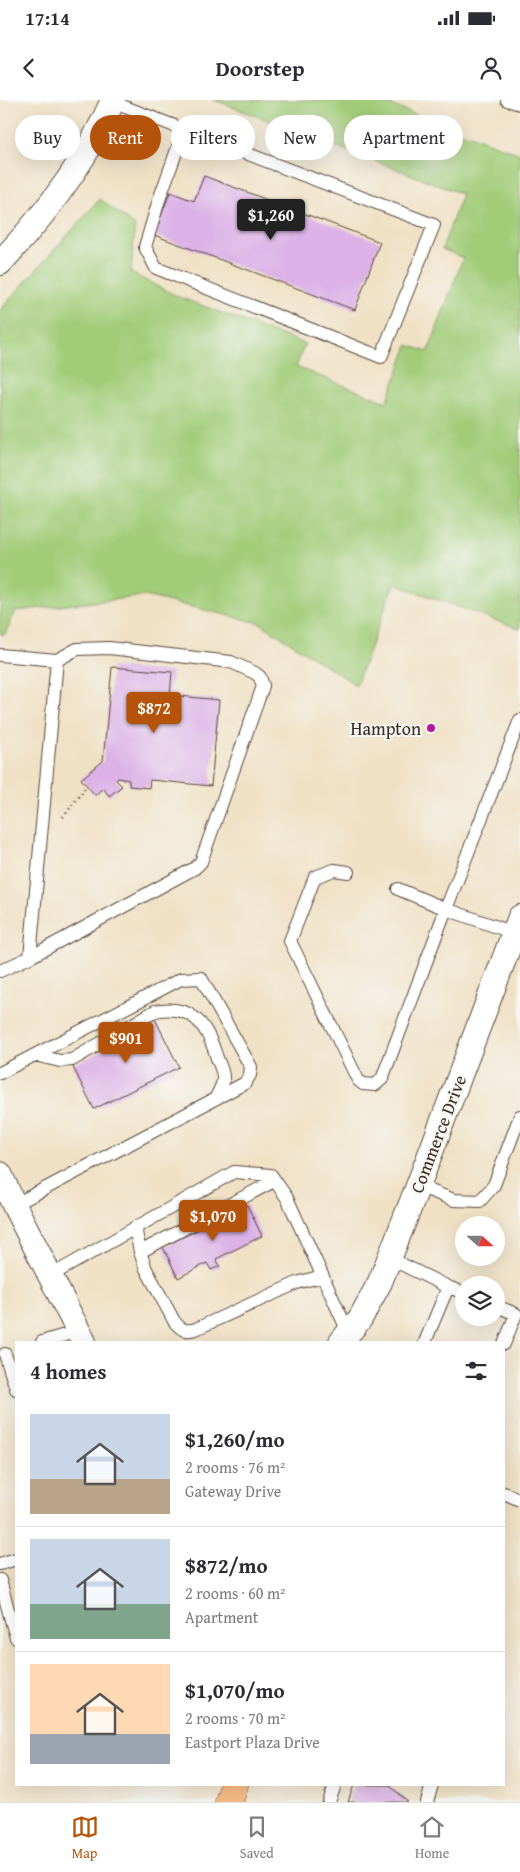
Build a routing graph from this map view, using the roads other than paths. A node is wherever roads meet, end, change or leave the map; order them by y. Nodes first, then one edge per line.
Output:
1 (508, 100) edge
2 (113, 101) edge
3 (520, 104) edge
4 (171, 125) edge
5 (184, 130) joint
6 (0, 263) edge
7 (0, 655) edge
8 (57, 660) junction
9 (520, 720) edge
10 (348, 872) dead end
11 (398, 889) dead end
12 (446, 909) junction
13 (517, 925) edge
14 (30, 956) junction
15 (0, 972) edge
16 (35, 1055) junction
17 (0, 1073) edge
18 (216, 1099) junction
19 (520, 1116) edge
20 (0, 1174) edge
21 (272, 1178) junction
22 (418, 1186) junction
23 (14, 1205) junction
24 (135, 1227) junction
25 (140, 1252) junction
26 (389, 1258) junction
27 (50, 1276) junction
28 (322, 1276) junction
29 (448, 1286) junction
30 (455, 1289) edge
31 (505, 1309) edge
32 (518, 1314) edge
33 (81, 1337) edge
34 (345, 1338) edge
35 (50, 1341) edge
36 (425, 1341) edge
37 (505, 1342) edge
38 (7, 1353) edge
39 (15, 1385) edge
40 (505, 1493) edge
41 (520, 1500) edge
42 (15, 1559) edge
43 (0, 1564) edge
44 (0, 1580) edge
45 (15, 1634) edge
46 (234, 1786) edge
47 (243, 1786) edge
48 (335, 1786) edge
49 (432, 1786) edge
50 (229, 1802) edge
51 (242, 1802) edge
52 (329, 1802) edge
53 (428, 1802) edge

1 - 3 lane
2 - 4 lane
2 - 6 street
5 - 5 lane
7 - 8 lane
8 - 14 lane
8 - 14 lane
9 - 12 lane
10 - 12 lane
11 - 12 lane
12 - 13 lane
13 - 22 street, Commerce Drive
14 - 15 lane
16 - 17 lane
16 - 18 lane
16 - 18 lane
18 - 23 lane
19 - 22 lane
20 - 23 street
21 - 24 lane
21 - 25 lane
21 - 28 lane
22 - 26 street, Commerce Drive
23 - 27 street
24 - 25 lane
24 - 27 lane
25 - 28 lane
26 - 29 lane
26 - 34 street, Commerce Drive
27 - 33 street
28 - 34 lane
29 - 30 lane
29 - 36 lane
31 - 32 lane
32 - 37 lane
33 - 35 lane
38 - 39 lane
40 - 41 lane
42 - 43 lane
44 - 45 lane
46 - 50 main road
47 - 51 street
48 - 52 lane
49 - 53 lane

